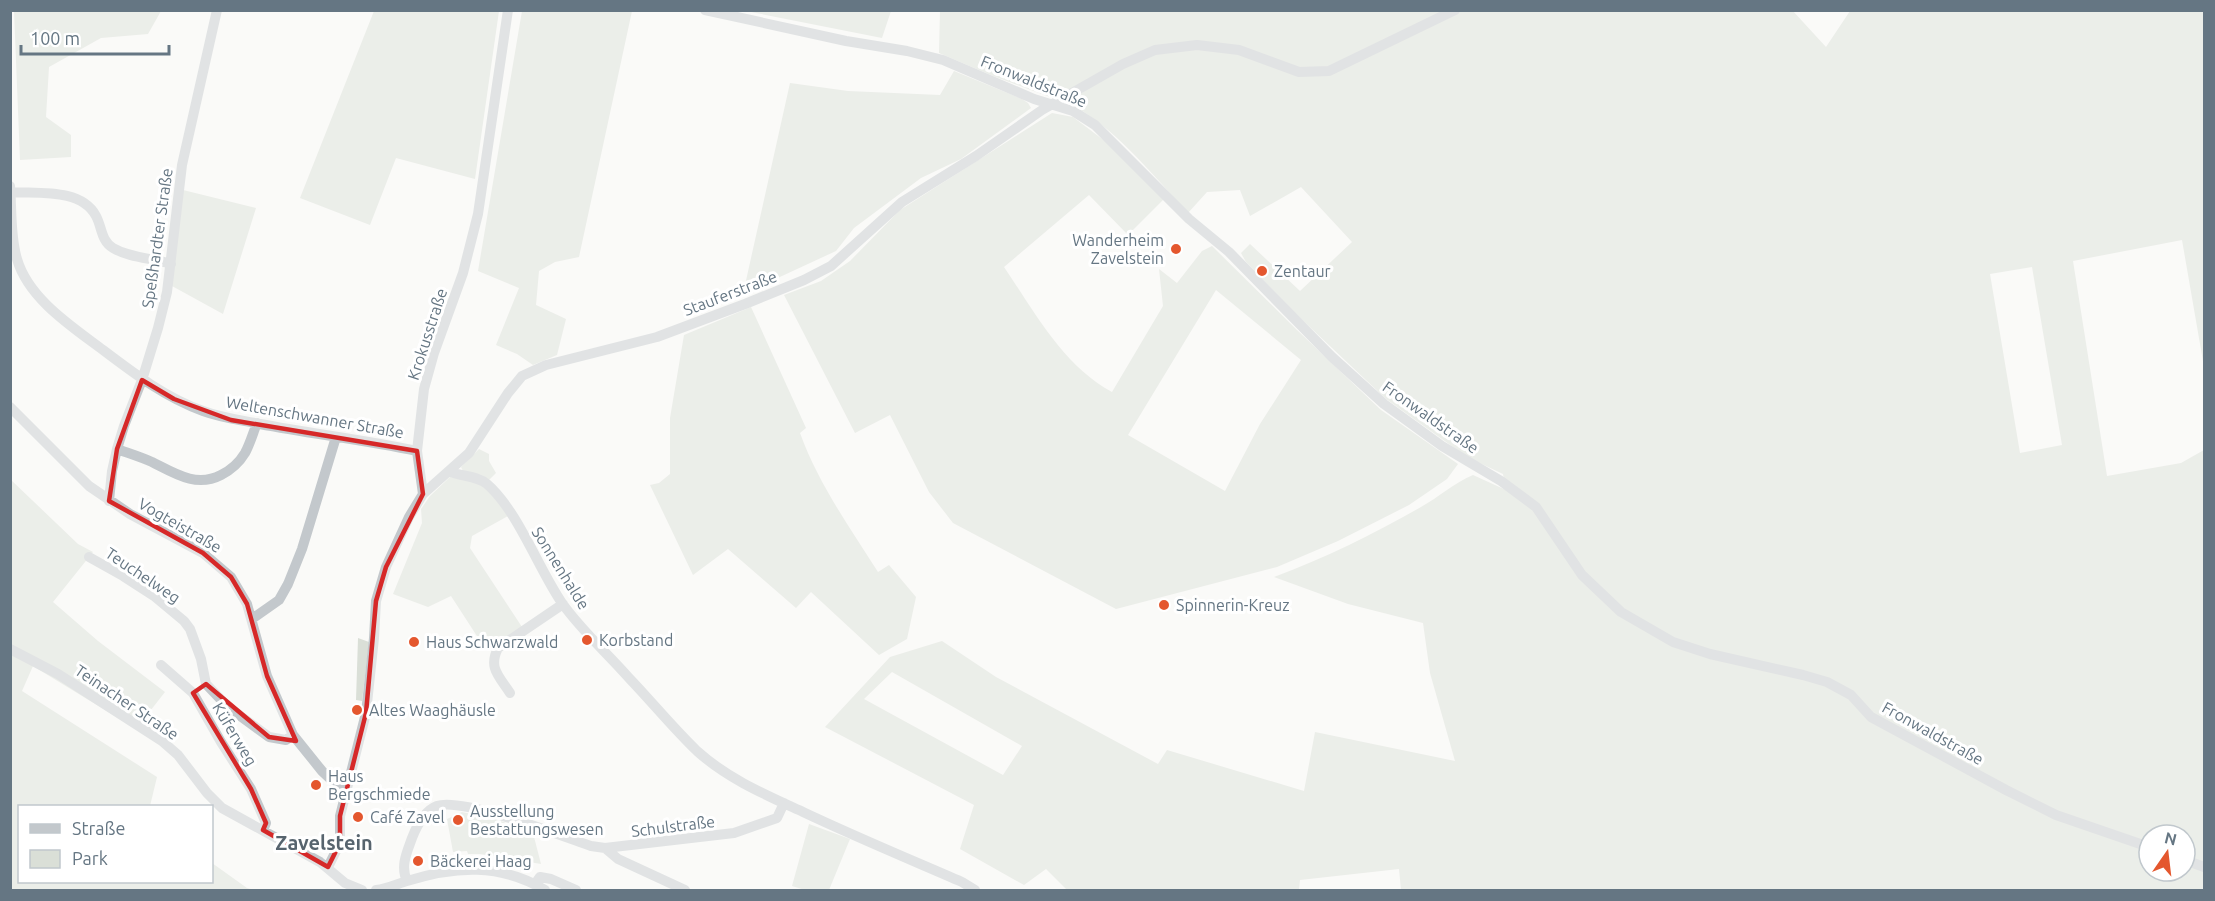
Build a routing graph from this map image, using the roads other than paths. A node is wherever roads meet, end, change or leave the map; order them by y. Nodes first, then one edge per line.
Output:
1 (217, 10) edge
2 (705, 10) edge
3 (1455, 10) edge
4 (510, 11) edge
5 (1053, 104) junction
6 (10, 186) edge
7 (11, 192) edge
8 (12, 238) edge
9 (171, 264) junction
10 (142, 380) junction
11 (10, 407) edge
12 (257, 423) junction
13 (336, 437) junction
14 (117, 449) junction
15 (417, 451) junction
16 (449, 471) junction
17 (423, 494) junction
18 (110, 501) junction
19 (89, 557) dead end
20 (563, 604) junction
21 (252, 619) junction
22 (11, 650) edge
23 (161, 665) dead end
24 (206, 684) junction
25 (193, 693) junction
26 (510, 693) dead end
27 (293, 735) junction
28 (346, 789) junction
29 (784, 803) junction
30 (263, 830) junction
31 (2137, 843) edge
32 (605, 848) junction
33 (328, 867) junction
34 (407, 881) junction
35 (535, 884) junction
36 (362, 891) edge
37 (376, 891) edge
38 (545, 891) edge
39 (576, 891) edge
40 (685, 891) edge
41 (975, 891) edge

1 - 9 street, Speßhardter Straße
2 - 5 street, Fronwaldstraße
3 - 5 street, Stauferstraße
4 - 15 street, Krokusstraße
5 - 16 street, Stauferstraße
5 - 31 street, Fronwaldstraße
6 - 7 street, Weltenschwanner Straße
7 - 8 street, Weltenschwanner Straße
7 - 9 street
8 - 10 street, Weltenschwanner Straße
9 - 10 street, Speßhardter Straße
10 - 12 street, Weltenschwanner Straße
10 - 14 street, Speßhardter Straße
11 - 18 street, Vogteistraße
12 - 13 street, Weltenschwanner Straße
12 - 14 street
13 - 15 street, Weltenschwanner Straße
13 - 21 street
14 - 18 street, Speßhardter Straße
15 - 17 street, Krokusstraße
16 - 17 street, Stauferstraße
16 - 20 street, Sonnenhalde
17 - 28 street
18 - 21 street, Vogteistraße
19 - 24 street, Teuchelweg
20 - 26 street
20 - 29 street, Sonnenhalde
21 - 27 street, Vogteistraße
22 - 30 street, Teinacher Straße
23 - 25 street, Küferweg
24 - 25 street
24 - 27 street
25 - 30 street, Küferweg
27 - 28 street, Vogteistraße
28 - 33 street
29 - 32 street, Schulstraße
29 - 41 street
30 - 33 street, Teinacher Straße
32 - 34 street, Schulstraße
32 - 40 street
33 - 36 street, Teinacher Straße
34 - 35 street
34 - 37 street
35 - 38 street
35 - 39 street

